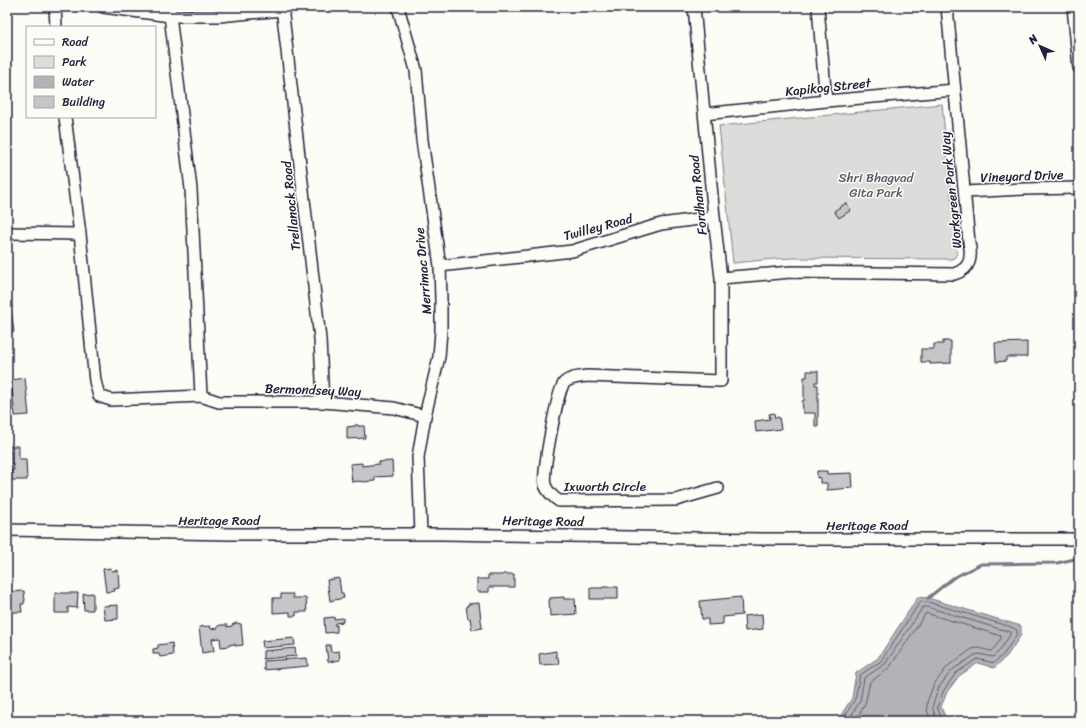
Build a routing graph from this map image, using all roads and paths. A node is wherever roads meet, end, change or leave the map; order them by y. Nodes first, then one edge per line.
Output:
1 (55, 7) edge
2 (103, 7) edge
3 (398, 7) edge
4 (694, 7) edge
5 (818, 7) edge
6 (947, 7) edge
7 (1073, 7) edge
8 (285, 8) edge
9 (170, 12) edge
10 (56, 26) edge
11 (1079, 68) edge
12 (955, 90) junction
13 (826, 101) junction
14 (704, 114) junction
15 (65, 118) edge
16 (1079, 188) edge
17 (966, 192) junction
18 (714, 217) junction
19 (7, 234) edge
20 (80, 234) junction
21 (440, 266) junction
22 (721, 278) junction
23 (722, 381) joint
24 (201, 396) junction
25 (322, 402) junction
26 (425, 416) junction
27 (718, 488) dead end
28 (7, 530) edge
29 (421, 534) junction
30 (1079, 539) edge

1 - 10 street
2 - 9 street
3 - 21 street, Merrimac Drive
4 - 14 street, Fordham Road
5 - 13 street
6 - 12 street, Workgreen Park Way
7 - 11 street
8 - 9 street
8 - 25 street, Trellanock Road
9 - 24 street
12 - 13 street, Kapikog Street
12 - 17 street, Workgreen Park Way
13 - 14 street, Kapikog Street
14 - 18 street, Fordham Road
15 - 20 street
16 - 17 street, Vineyard Drive
17 - 22 street, Workgreen Park Way
18 - 21 street, Twilley Road
18 - 22 street, Fordham Road
19 - 20 street
20 - 24 street
21 - 26 street, Merrimac Drive
22 - 23 street, Fordham Road
23 - 27 street, Ixworth Circle
24 - 25 street, Bermondsey Way
25 - 26 street, Bermondsey Way
26 - 29 street, Merrimac Drive
28 - 29 street, Heritage Road
29 - 30 street, Heritage Road

